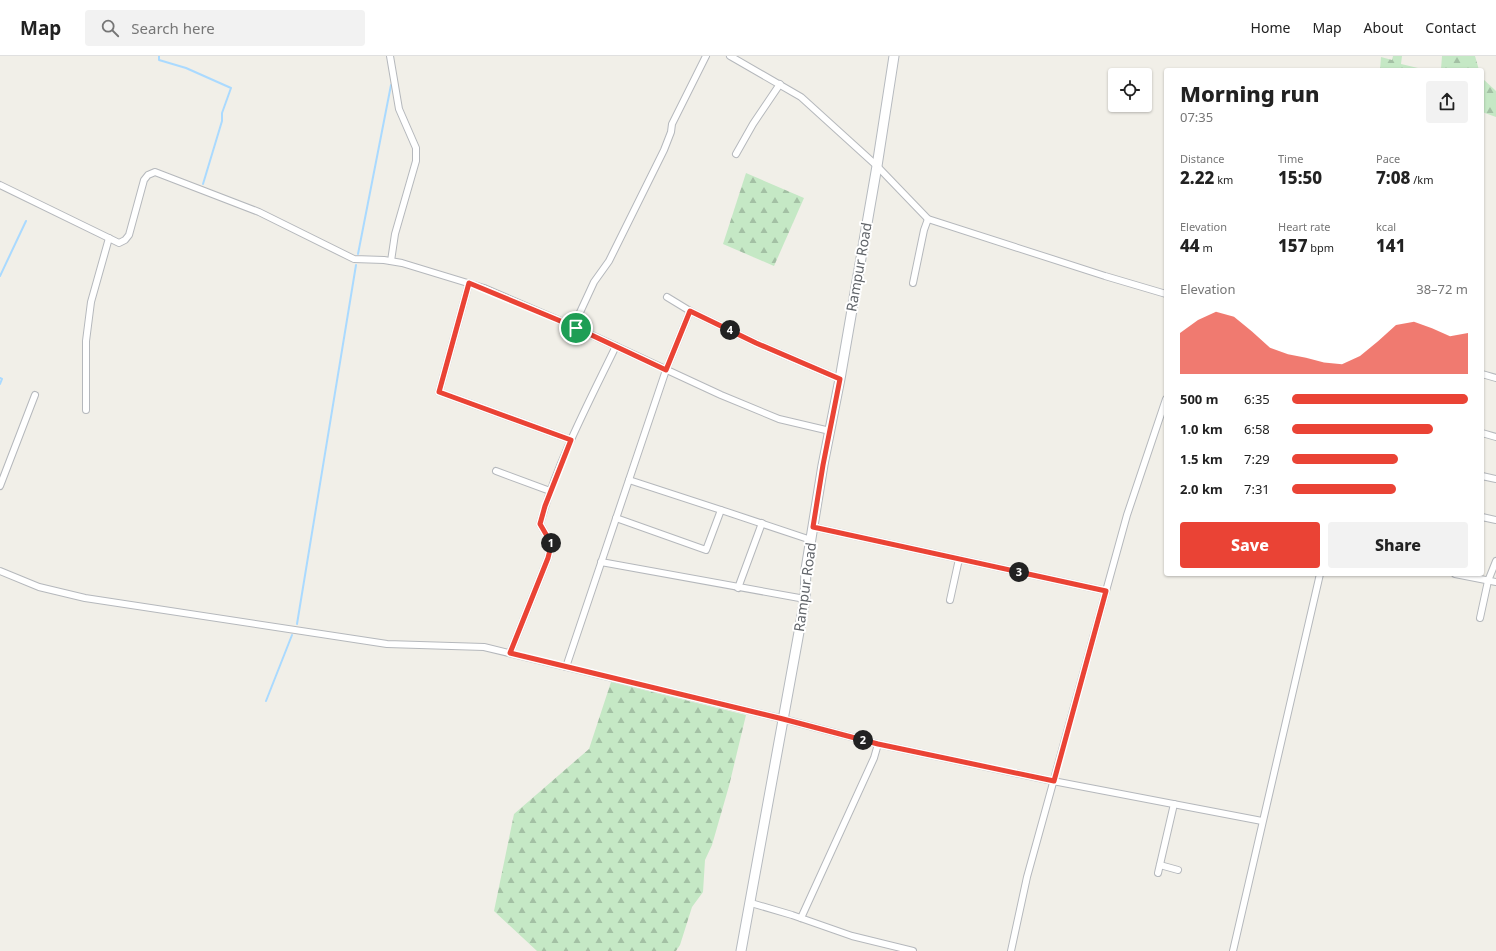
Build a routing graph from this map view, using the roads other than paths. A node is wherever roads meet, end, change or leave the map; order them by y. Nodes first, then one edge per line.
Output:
1 (390, 56) edge
2 (706, 56) edge
3 (730, 56) edge
4 (894, 56) edge
5 (780, 84) junction
6 (736, 154) dead end
7 (877, 166) junction
8 (0, 185) edge
9 (928, 219) junction
10 (109, 238) junction
11 (391, 262) junction
12 (913, 282) dead end
13 (469, 283) junction
14 (1164, 293) edge
15 (666, 297) dead end
16 (690, 311) junction
17 (576, 328) junction
18 (616, 346) junction
19 (666, 370) junction
20 (1484, 375) edge
21 (1496, 378) edge
22 (840, 379) junction
23 (35, 395) dead end
24 (1164, 405) edge
25 (86, 410) dead end
26 (830, 431) junction
27 (1484, 433) edge
28 (1496, 436) edge
29 (571, 440) junction
30 (496, 471) dead end
31 (1484, 476) edge
32 (1496, 479) edge
33 (629, 480) junction
34 (0, 486) edge
35 (550, 491) junction
36 (721, 510) junction
37 (1484, 517) edge
38 (616, 518) junction
39 (1496, 520) edge
40 (762, 523) junction
41 (813, 527) junction
42 (811, 540) junction
43 (959, 559) junction
44 (1496, 561) edge
45 (601, 562) junction
46 (0, 571) edge
47 (1320, 576) edge
48 (1464, 576) edge
49 (1488, 581) junction
50 (1496, 582) edge
51 (738, 588) junction
52 (1106, 591) junction
53 (804, 599) junction
54 (950, 600) dead end
55 (1480, 618) dead end
56 (510, 653) junction
57 (566, 666) junction
58 (783, 719) junction
59 (878, 744) junction
60 (1054, 781) junction
61 (1174, 804) junction
62 (1262, 821) junction
63 (1160, 865) junction
64 (1178, 870) dead end
65 (1158, 873) dead end
66 (751, 902) junction
67 (801, 918) junction
68 (741, 951) edge
69 (913, 951) edge
70 (1011, 951) edge
71 (1233, 951) edge

1 - 11 street
2 - 17 street
3 - 5 street
4 - 7 main road, Rampur Road
5 - 6 street
5 - 7 street
7 - 9 street
7 - 22 main road, Rampur Road
8 - 10 street
9 - 12 street
9 - 14 street
10 - 11 street
10 - 25 street
11 - 13 street
13 - 17 street
13 - 29 street
15 - 16 street
16 - 19 street
16 - 22 street
17 - 18 street
18 - 19 street
18 - 29 street
19 - 26 street
19 - 33 street
20 - 21 street
22 - 26 main road, Rampur Road
23 - 34 street
24 - 52 street
26 - 41 main road, Rampur Road
27 - 28 street
29 - 35 street
30 - 35 street
31 - 32 street
33 - 36 street
33 - 38 street
35 - 56 street
36 - 38 street
36 - 40 street
37 - 39 street
38 - 45 street
40 - 42 street
40 - 51 street
41 - 42 main road, Rampur Road
41 - 43 street
42 - 53 main road, Rampur Road
43 - 52 street
43 - 54 street
44 - 49 street
45 - 51 street
45 - 57 street
46 - 56 street
47 - 62 street
48 - 49 street
49 - 50 street
49 - 55 street
51 - 53 street
52 - 60 street
53 - 58 main road, Rampur Road
56 - 57 street
57 - 58 street
58 - 59 street
58 - 66 main road, Rampur Road
59 - 60 street
59 - 67 street
60 - 61 street
60 - 70 street
61 - 62 street
61 - 63 street
62 - 71 street
63 - 64 street
63 - 65 street
66 - 67 street
66 - 68 main road, Rampur Road
67 - 69 street

